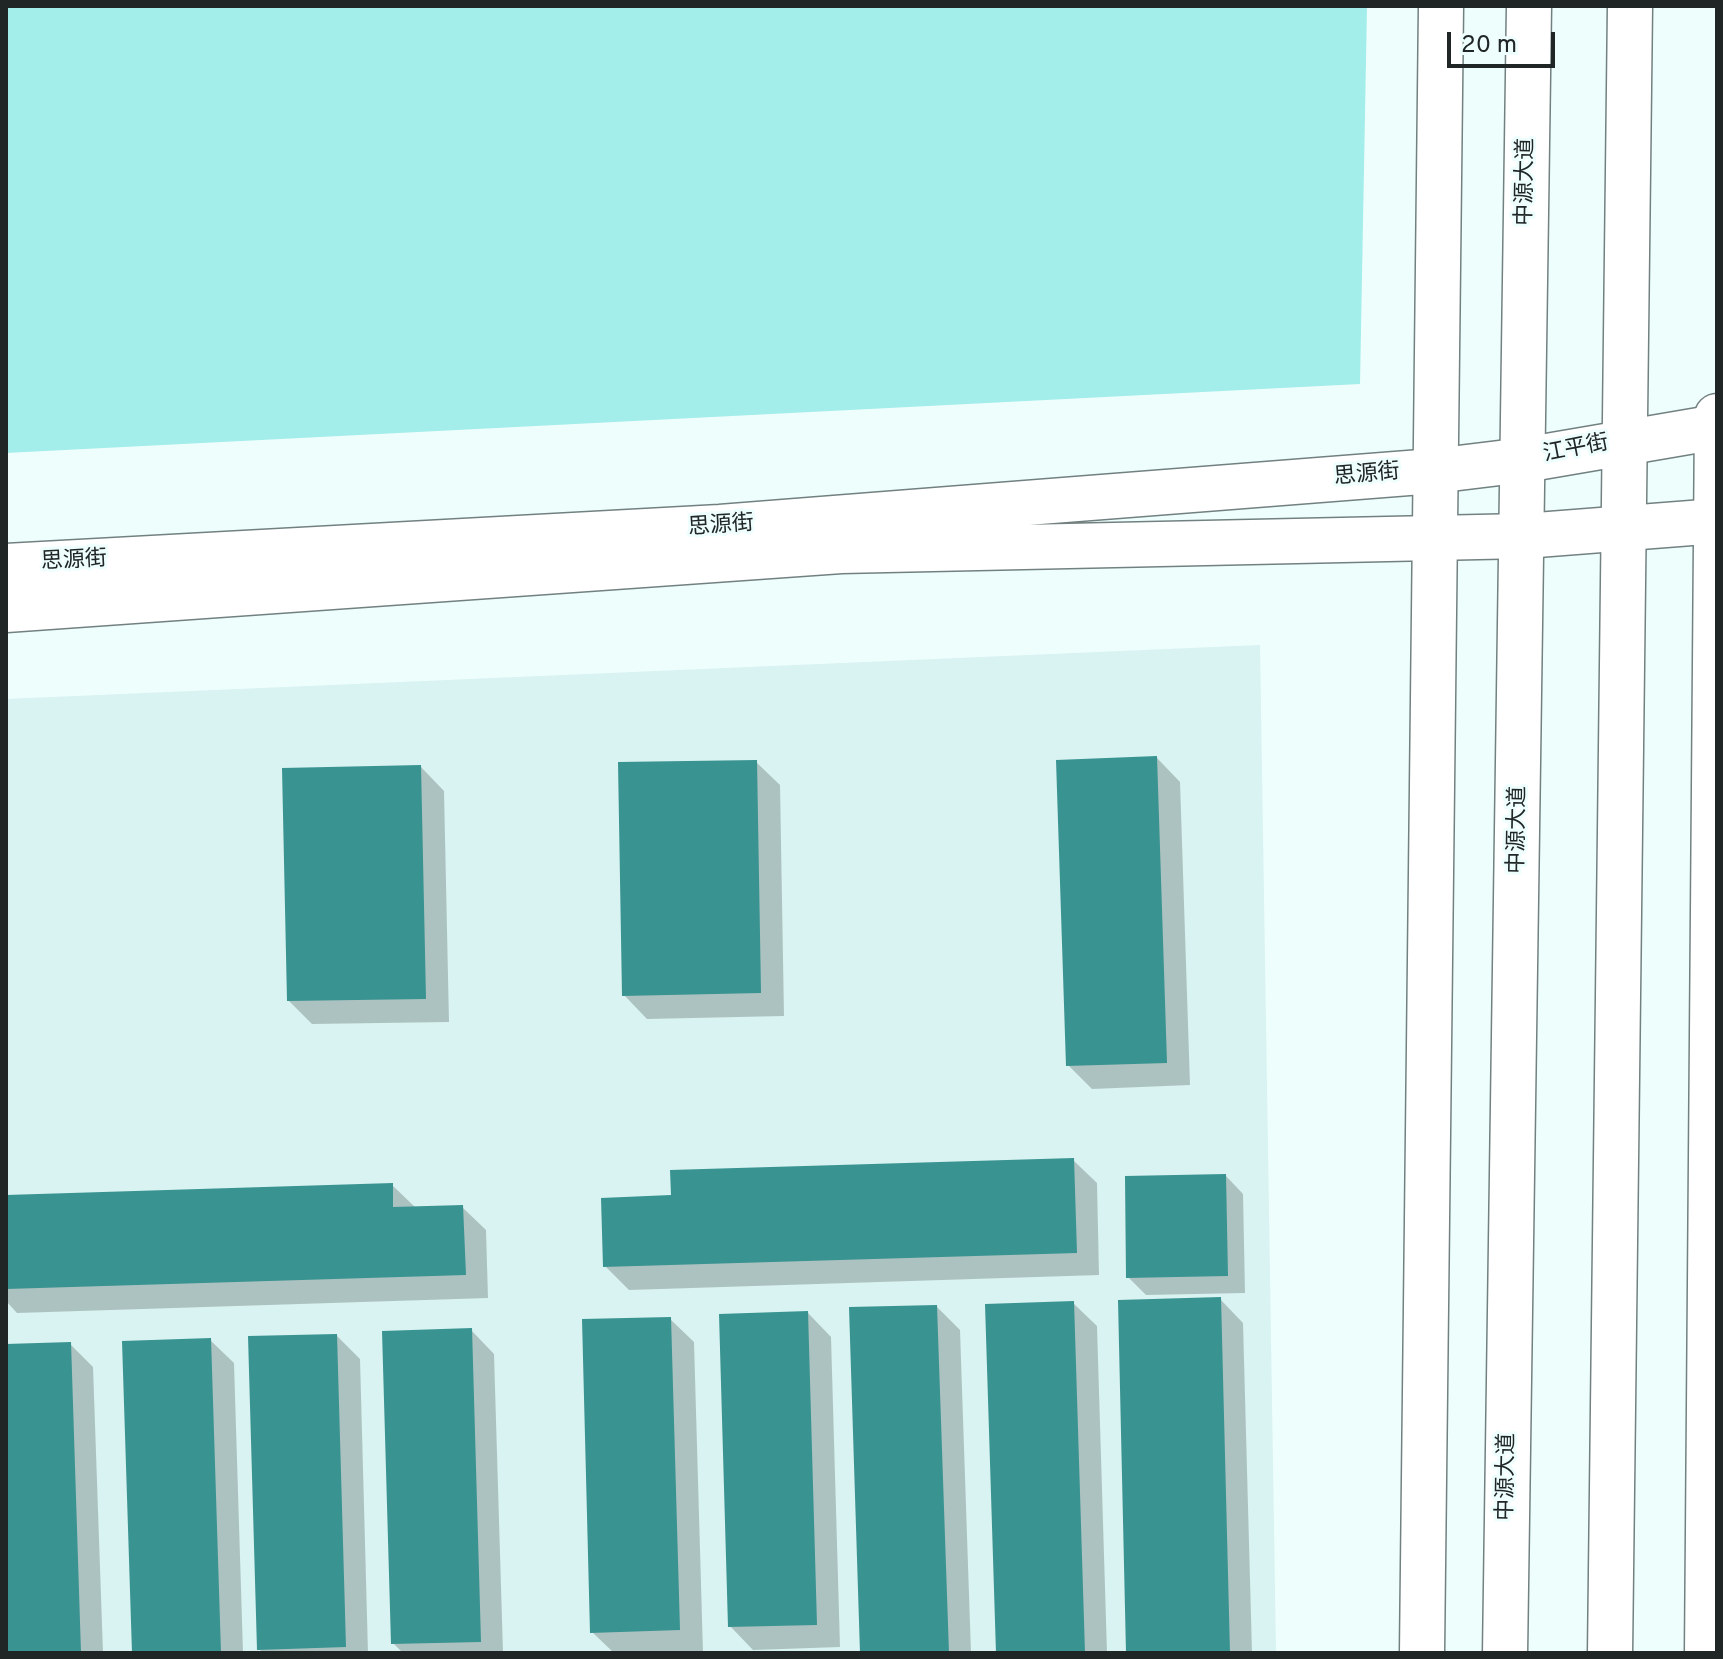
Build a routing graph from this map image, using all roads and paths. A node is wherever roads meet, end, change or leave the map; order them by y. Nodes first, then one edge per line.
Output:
1 (1441, 6) edge
2 (1529, 6) edge
3 (1630, 6) edge
4 (1717, 416) edge
5 (1717, 427) edge
6 (1624, 441) junction
7 (1524, 460) junction
8 (1434, 471) junction
9 (1717, 521) edge
10 (1623, 527) junction
11 (1524, 536) junction
12 (1432, 537) junction
13 (6, 566) edge
14 (6, 610) edge
15 (1422, 1653) edge
16 (1505, 1653) edge
17 (1610, 1653) edge
18 (1707, 1653) edge

1 - 8 main road
2 - 7 main road, 中源大道
3 - 6 main road
4 - 5 main road
5 - 6 main road, 江平街
5 - 9 main road
6 - 7 main road, 江平街
6 - 10 main road
7 - 8 main road, 江平街
7 - 11 main road, 中源大道
8 - 12 main road
8 - 13 main road, 思源街
9 - 10 main road
9 - 18 main road
10 - 11 main road
10 - 17 main road
11 - 12 main road
11 - 16 main road, 中源大道
12 - 14 main road, 思源街
12 - 15 main road

